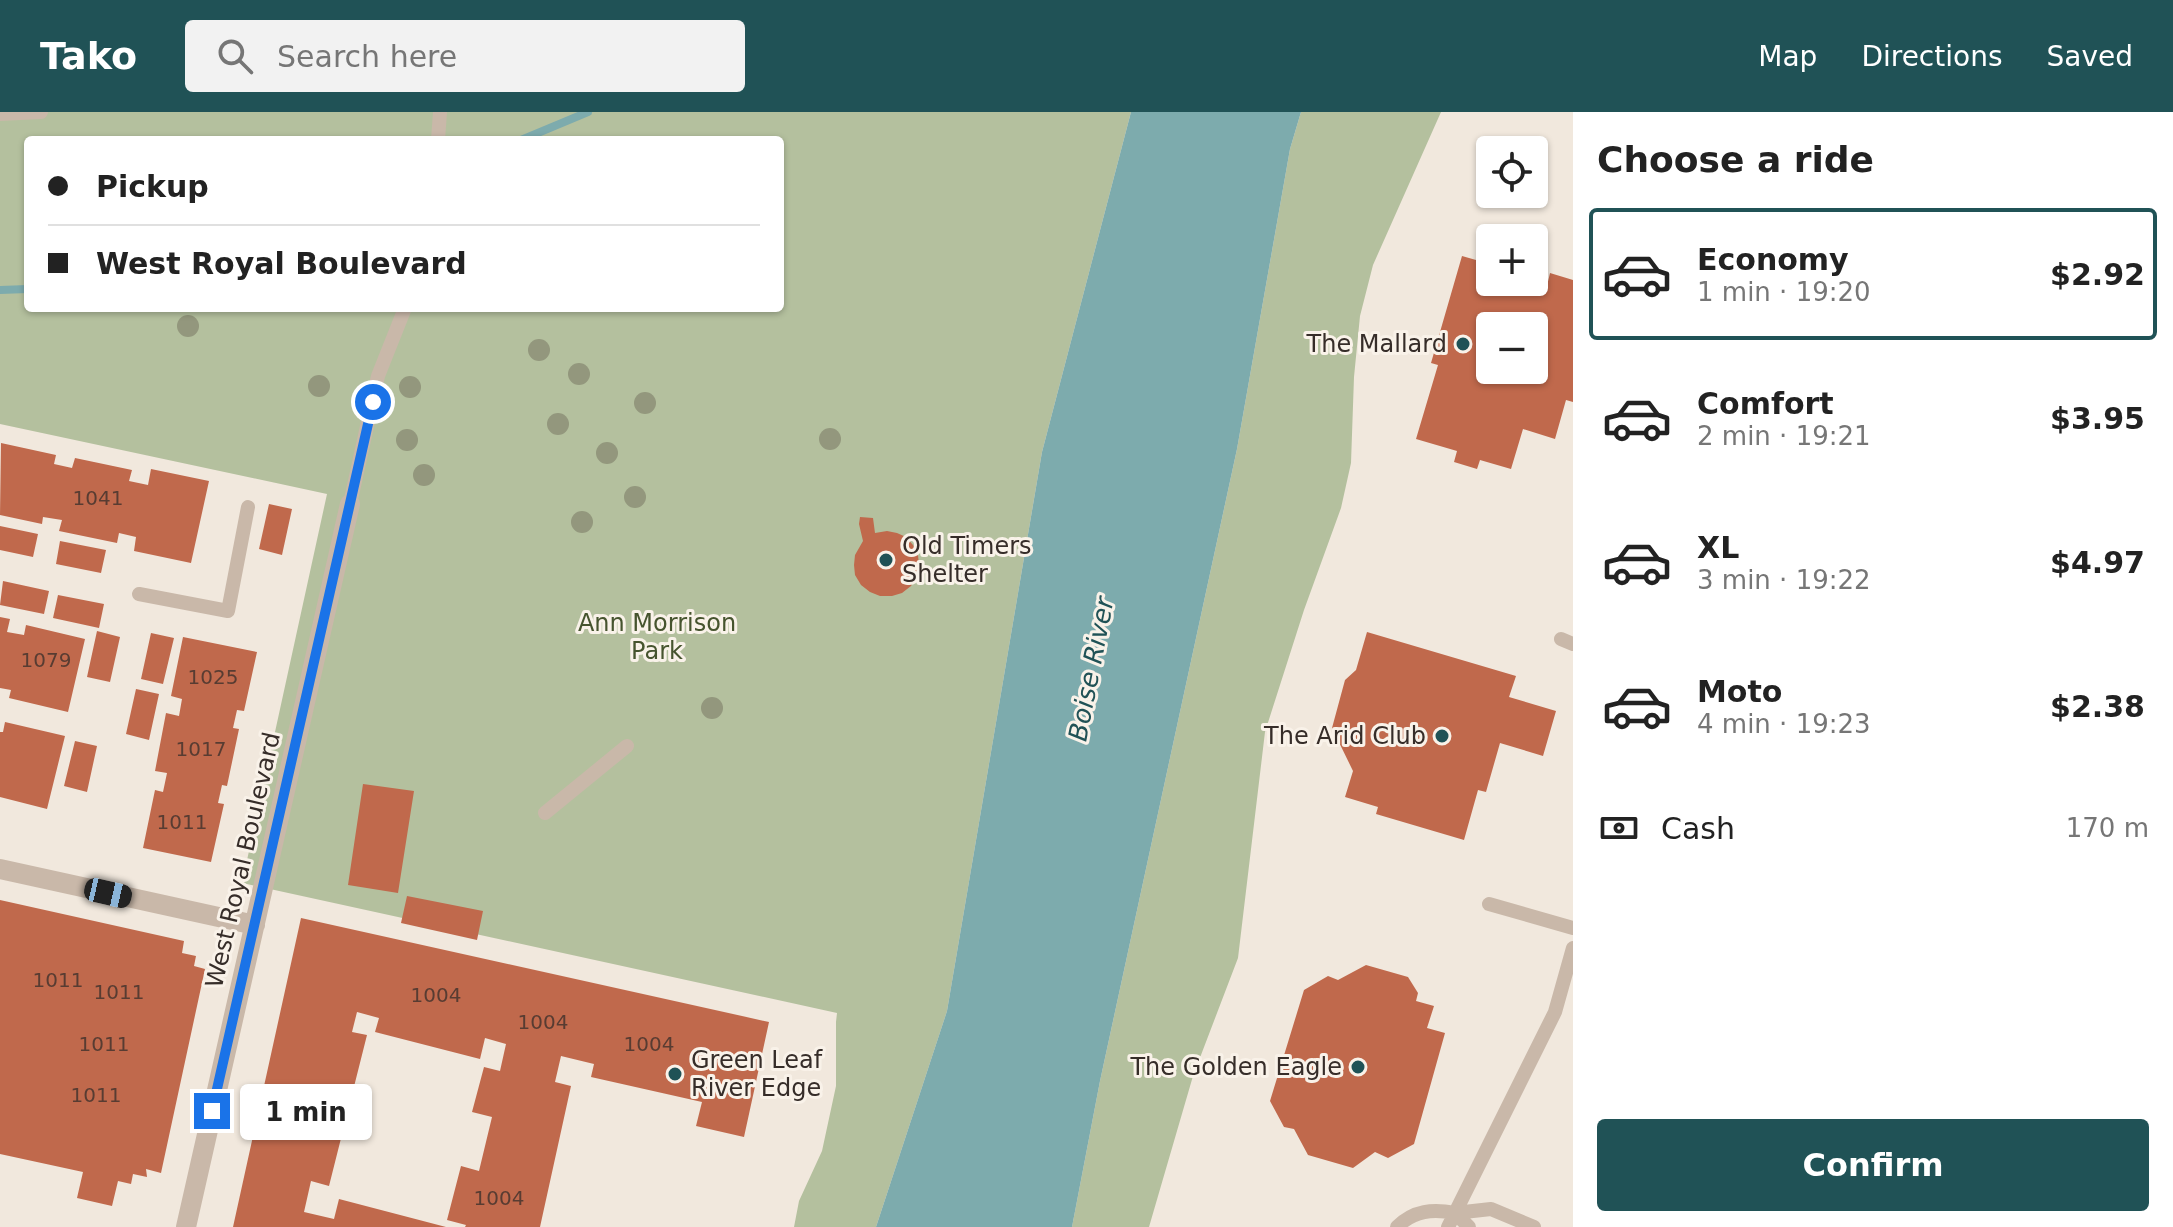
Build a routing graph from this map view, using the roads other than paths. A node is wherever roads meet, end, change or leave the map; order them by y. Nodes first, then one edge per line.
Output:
1 (41, 112) edge
2 (440, 112) edge
3 (0, 114) edge
4 (438, 136) edge
5 (403, 312) edge
6 (350, 504) joint
7 (248, 507) dead end
8 (139, 594) dead end
9 (627, 746) dead end
10 (545, 813) dead end
11 (0, 869) edge
12 (1489, 904) dead end
13 (255, 925) junction
14 (1573, 928) edge
15 (1573, 948) edge
16 (1455, 1213) junction
17 (186, 1227) edge
18 (1397, 1227) edge
19 (1448, 1227) edge
20 (1469, 1227) edge
21 (1534, 1227) edge

1 - 3 lane
2 - 4 lane
5 - 6 lane
6 - 13 street, West Royal Boulevard
7 - 8 lane
9 - 10 lane
11 - 13 street
12 - 14 lane
13 - 17 street, West Royal Boulevard
15 - 16 lane
16 - 18 lane
16 - 19 lane
16 - 20 lane
16 - 21 lane

